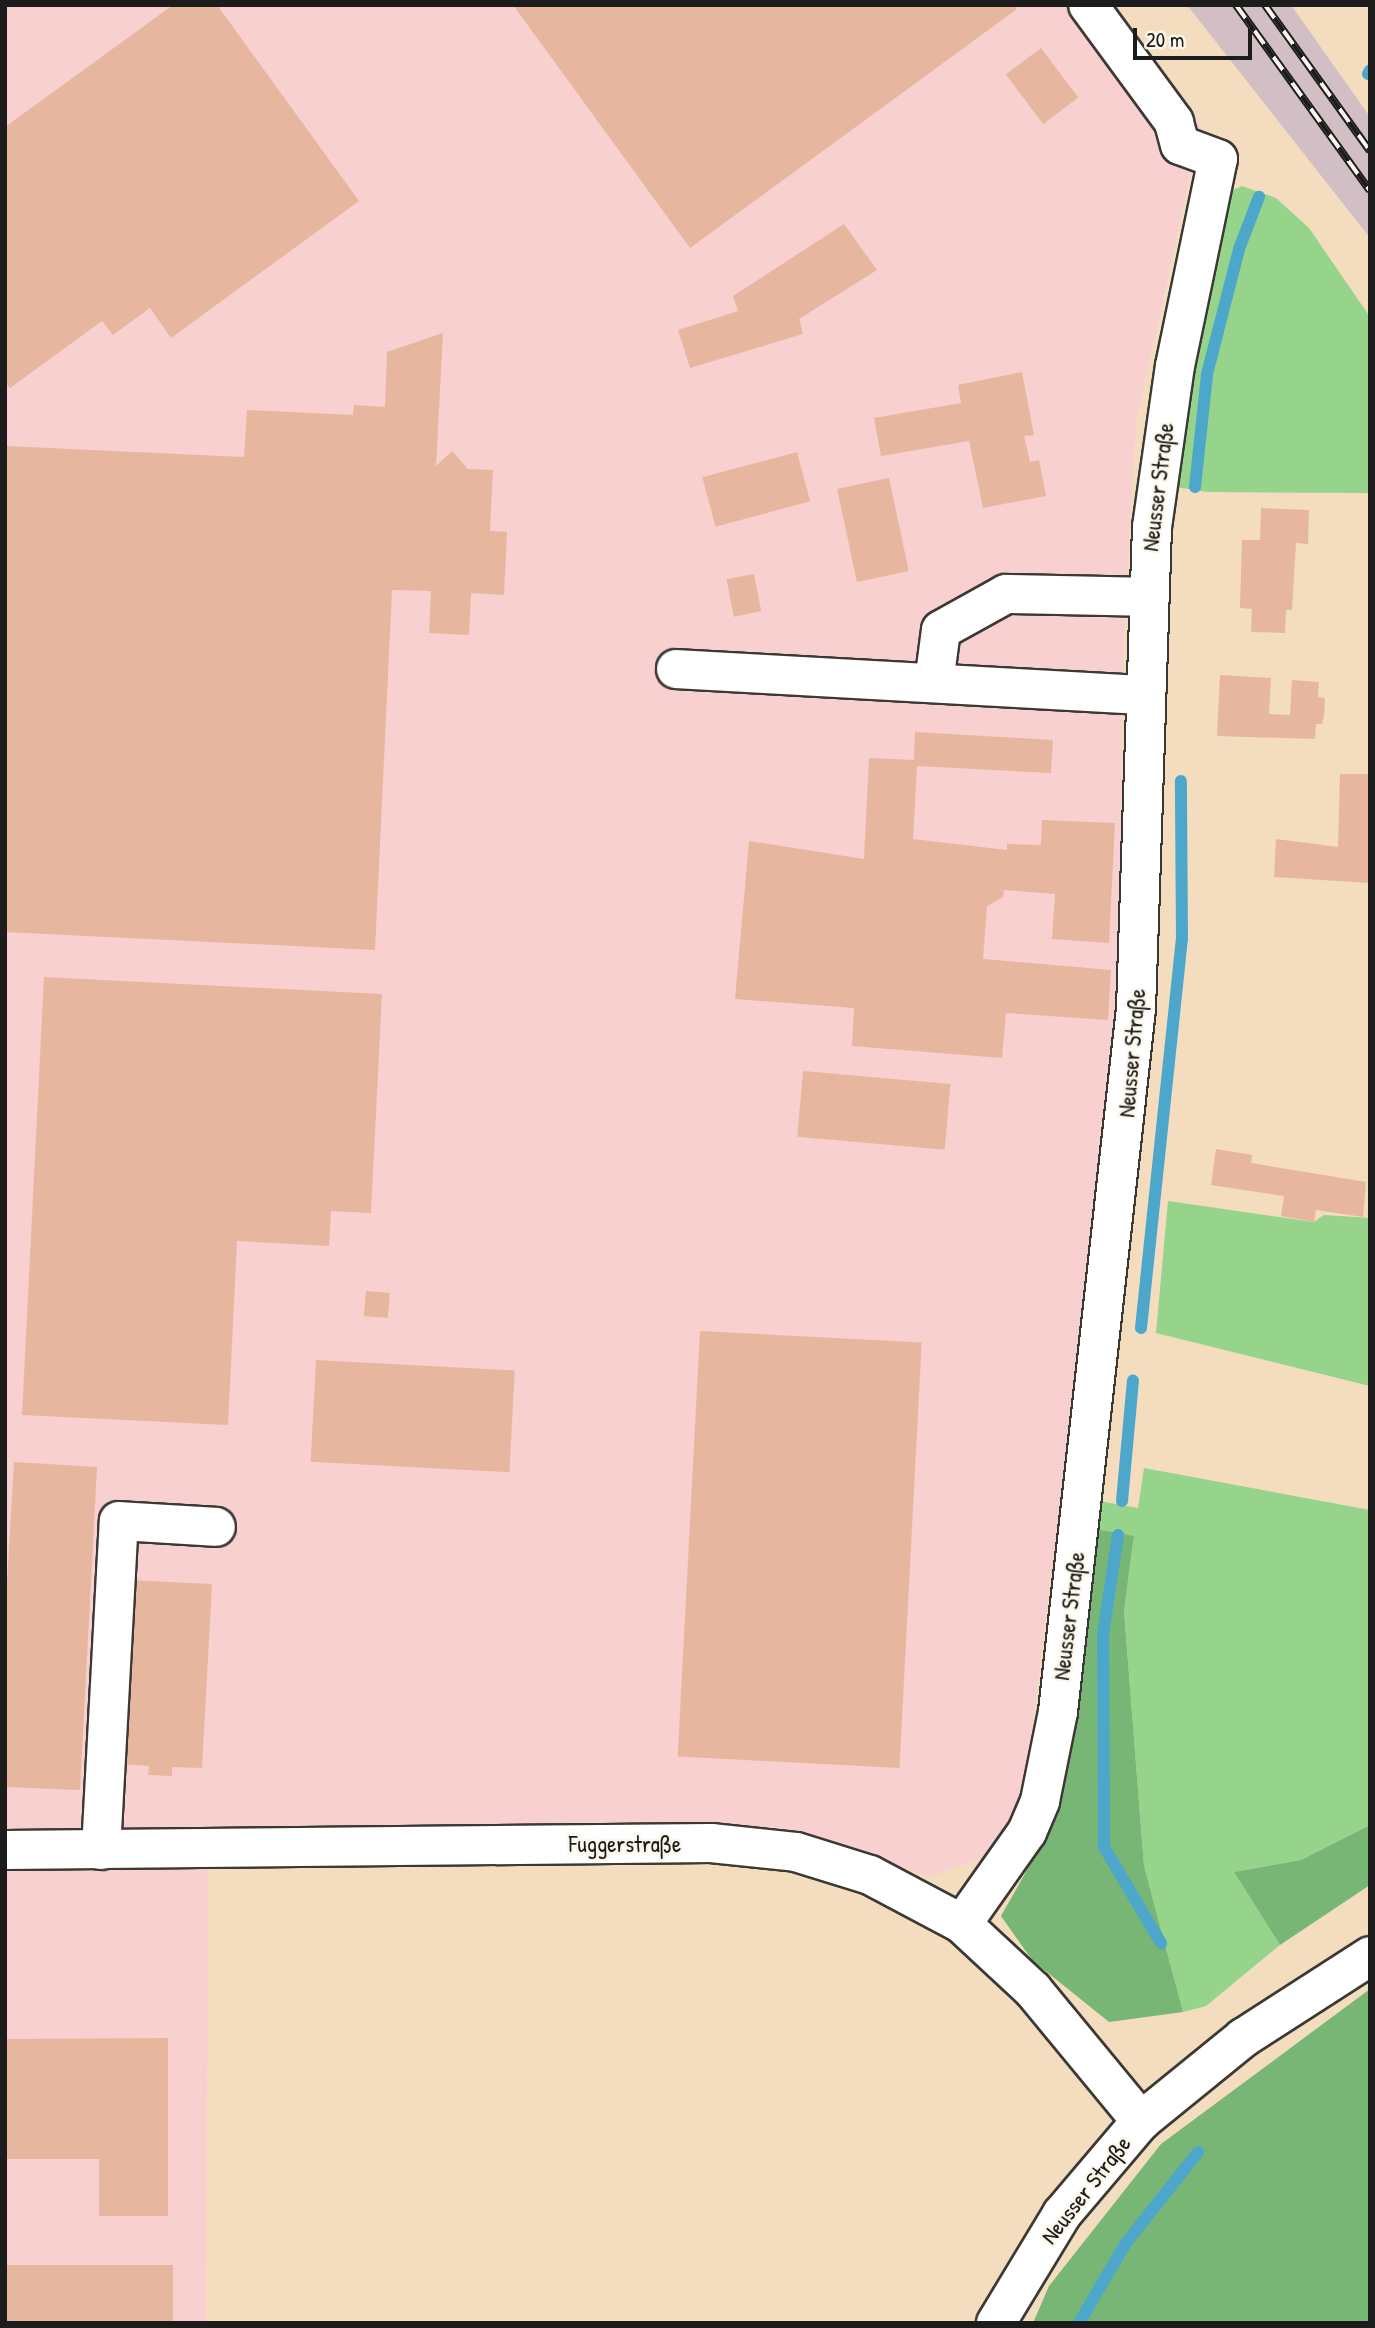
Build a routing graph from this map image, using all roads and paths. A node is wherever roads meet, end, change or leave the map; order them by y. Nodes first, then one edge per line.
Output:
1 (1088, 5) edge
2 (1147, 597) junction
3 (676, 669) dead end
4 (934, 683) junction
5 (1145, 695) junction
6 (216, 1527) dead end
7 (5, 1850) edge
8 (101, 1850) junction
9 (962, 1924) junction
10 (1370, 1956) edge
11 (1141, 2121) junction
12 (996, 2323) edge

1 - 2 street, Neusser Straße
2 - 4 street
2 - 5 street, Neusser Straße
3 - 4 street
4 - 5 street
5 - 9 street, Neusser Straße
6 - 8 street
7 - 8 street, Fuggerstraße
8 - 9 street, Fuggerstraße
9 - 11 street, Fuggerstraße
10 - 11 street, Neusser Straße
11 - 12 street, Neusser Straße

